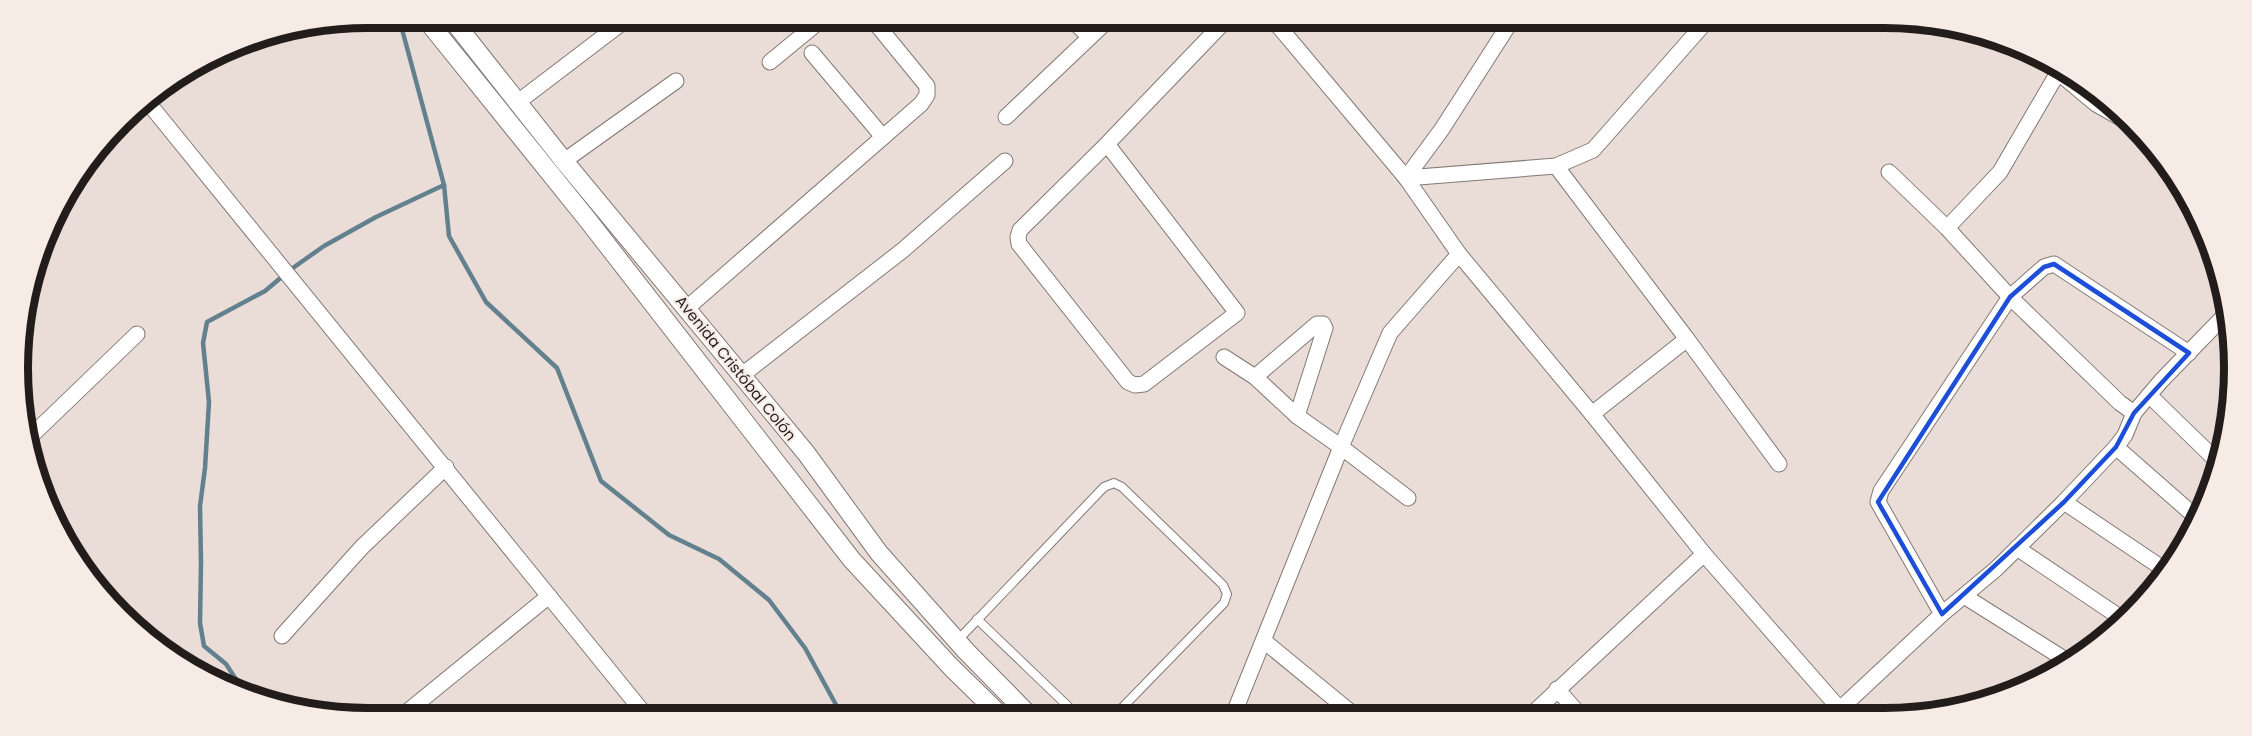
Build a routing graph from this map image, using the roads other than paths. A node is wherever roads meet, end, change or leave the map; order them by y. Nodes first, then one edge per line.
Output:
1 (433, 28) edge
2 (459, 28) edge
3 (615, 28) edge
4 (811, 28) edge
5 (883, 28) edge
6 (1080, 28) edge
7 (1100, 28) edge
8 (1218, 28) edge
9 (1280, 28) edge
10 (1507, 28) edge
11 (1700, 28) edge
12 (1090, 37) junction
13 (812, 54) dead end
14 (770, 62) dead end
15 (2053, 73) edge
16 (676, 81) dead end
17 (2085, 95) edge
18 (518, 102) junction
19 (2099, 106) edge
20 (152, 107) edge
21 (1006, 117) dead end
22 (883, 137) junction
23 (1107, 144) junction
24 (564, 161) junction
25 (1005, 161) dead end
26 (1556, 166) junction
27 (1889, 172) dead end
28 (1406, 178) junction
29 (1947, 228) junction
30 (1459, 254) junction
31 (2010, 297) junction
32 (687, 308) junction
33 (2220, 320) edge
34 (137, 334) dead end
35 (1687, 339) junction
36 (2189, 353) junction
37 (1224, 357) dead end
38 (742, 375) junction
39 (1255, 377) junction
40 (2149, 395) junction
41 (2134, 413) junction
42 (1592, 414) junction
43 (1297, 416) junction
44 (35, 432) edge
45 (1341, 447) junction
46 (2116, 447) junction
47 (2212, 456) edge
48 (1779, 464) dead end
49 (446, 467) junction
50 (1408, 498) dead end
51 (2064, 502) junction
52 (2191, 513) edge
53 (2017, 548) junction
54 (1704, 554) junction
55 (2159, 566) edge
56 (549, 596) junction
57 (1964, 596) junction
58 (1942, 614) junction
59 (2117, 615) edge
60 (978, 619) junction
61 (282, 636) dead end
62 (957, 641) junction
63 (1264, 641) junction
64 (2061, 657) edge
65 (1557, 689) junction
66 (412, 708) edge
67 (640, 708) edge
68 (993, 708) edge
69 (1022, 708) edge
70 (1070, 708) edge
71 (1122, 708) edge
72 (1236, 708) edge
73 (1346, 708) edge
74 (1538, 708) edge
75 (1574, 708) edge
76 (1839, 708) edge
77 (1846, 708) edge

1 - 68 street, Avenida Cristóbal Colón
2 - 18 street, Avenida Cristóbal Colón
3 - 18 street
4 - 14 street
5 - 22 street
6 - 12 street
7 - 12 street
8 - 23 street
9 - 28 street
10 - 28 street
11 - 26 street
12 - 21 street
13 - 22 street
15 - 29 street
16 - 24 street
17 - 19 street
18 - 24 street, Avenida Cristóbal Colón
20 - 49 street
22 - 32 street
23 - 23 street
24 - 32 street, Avenida Cristóbal Colón
25 - 38 street
26 - 28 street
26 - 35 street
27 - 29 street
28 - 30 street
29 - 31 street
30 - 42 street
30 - 45 street
31 - 36 street
31 - 41 street
31 - 58 street
32 - 38 street, Avenida Cristóbal Colón
33 - 36 street
34 - 44 street
35 - 42 street
35 - 48 street
36 - 40 street
37 - 39 street
38 - 62 street, Avenida Cristóbal Colón
39 - 43 street
39 - 43 street
40 - 41 street
40 - 47 street
41 - 46 street
42 - 54 street
43 - 45 street
45 - 50 street
45 - 63 street
46 - 51 street
46 - 52 street
49 - 56 street
49 - 61 street
51 - 53 street
51 - 55 street
53 - 57 street
53 - 59 street
54 - 65 street
54 - 76 street
56 - 66 street
56 - 67 street
57 - 58 street
57 - 64 street
58 - 77 street
60 - 62 lane
60 - 70 lane
60 - 71 lane
62 - 69 street, Avenida Cristóbal Colón
63 - 72 street
63 - 73 street
65 - 74 street
65 - 75 street

